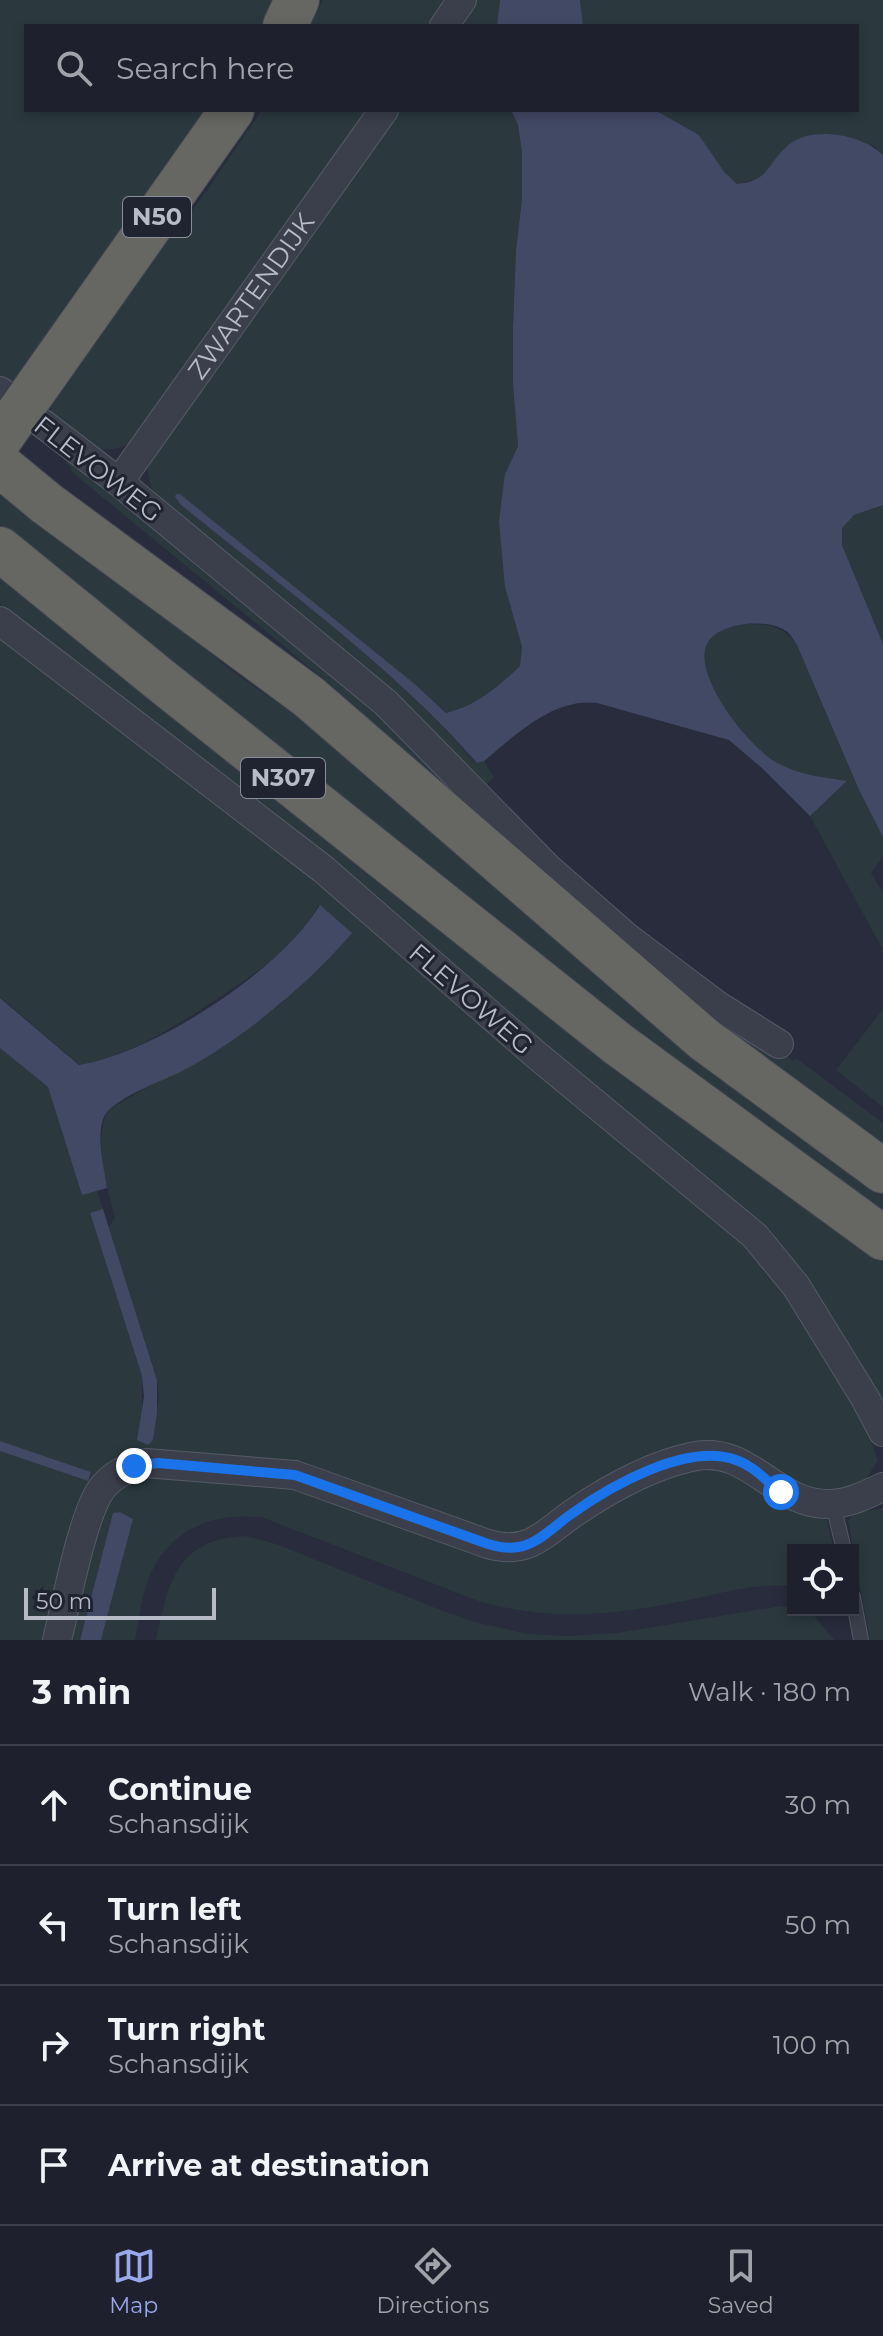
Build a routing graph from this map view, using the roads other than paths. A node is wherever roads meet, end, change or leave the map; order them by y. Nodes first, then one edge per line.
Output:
1 (297, 0) edge
2 (462, 0) edge
3 (286, 24) edge
4 (445, 24) edge
5 (231, 112) edge
6 (383, 112) edge
7 (7, 413) edge
8 (0, 465) edge
9 (119, 482) junction
10 (0, 549) edge
11 (0, 621) edge
12 (779, 1044) dead end
13 (883, 1171) edge
14 (883, 1238) edge
15 (883, 1432) edge
16 (883, 1487) edge
17 (833, 1504) junction
18 (843, 1544) edge
19 (857, 1616) edge
20 (57, 1640) edge
21 (861, 1640) edge

1 - 3 highway
2 - 4 street
5 - 7 highway, N50
6 - 9 street, ZWARTENDIJK
7 - 9 street, FLEVOWEG
8 - 13 highway, N307
9 - 12 street, FLEVOWEG
10 - 14 highway, FLEVOWEG / N307
11 - 15 street, FLEVOWEG
16 - 17 street
17 - 18 lane
17 - 20 street
19 - 21 lane

